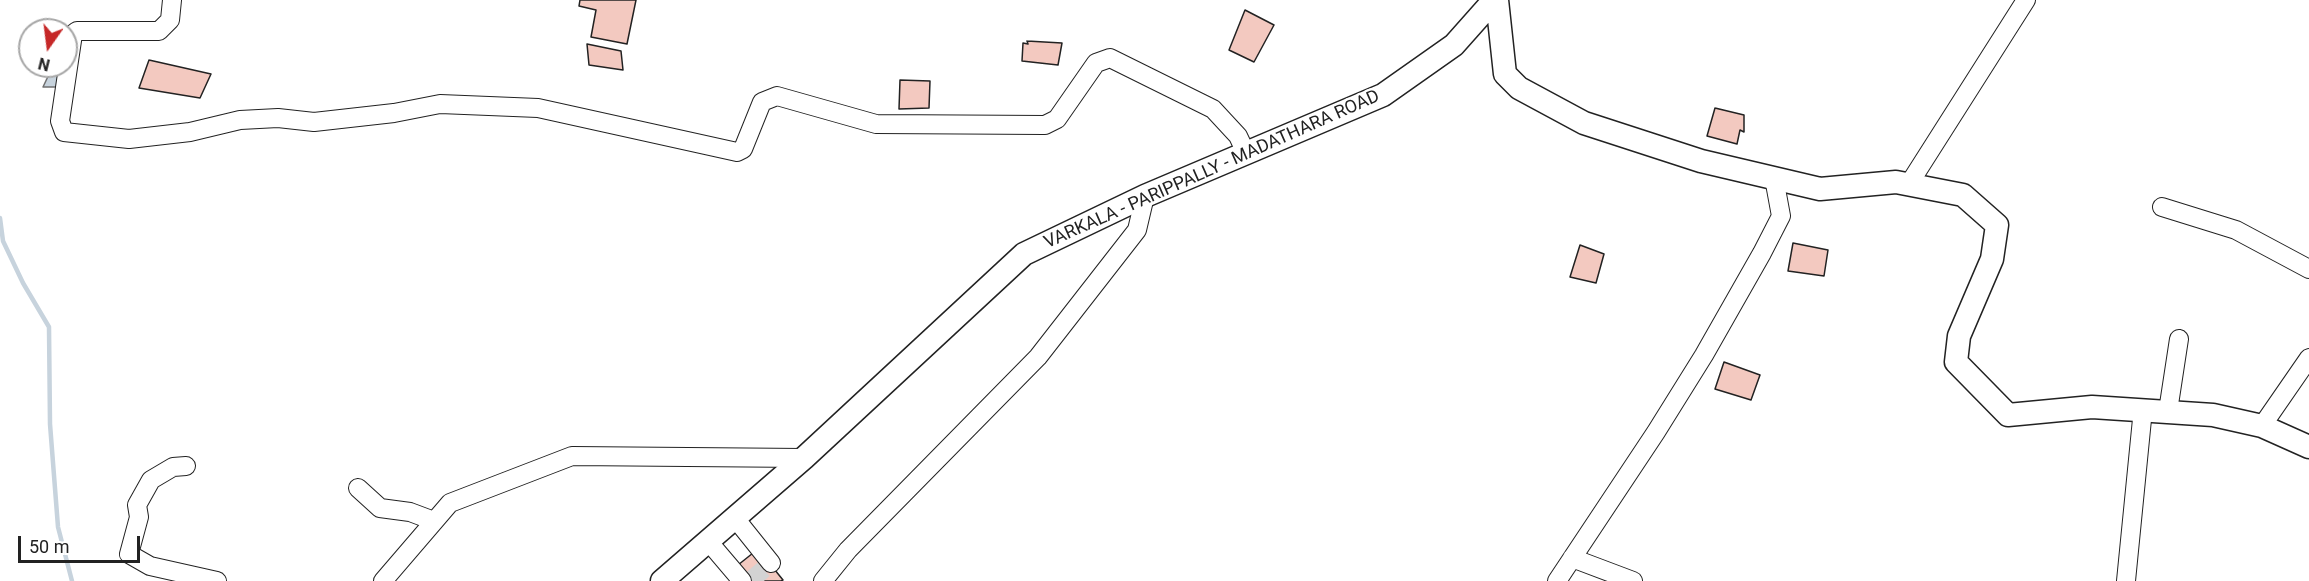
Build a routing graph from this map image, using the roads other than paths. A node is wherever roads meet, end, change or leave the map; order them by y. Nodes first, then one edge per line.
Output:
1 (172, 0) edge
2 (1496, 0) edge
3 (2026, 0) edge
4 (1246, 153) junction
5 (1774, 178) junction
6 (1909, 184) junction
7 (1145, 196) junction
8 (2162, 207) dead end
9 (2309, 269) edge
10 (2179, 339) dead end
11 (2309, 358) edge
12 (2143, 409) junction
13 (2168, 411) junction
14 (2262, 426) junction
15 (2309, 447) edge
16 (804, 458) junction
17 (186, 466) dead end
18 (358, 488) dead end
19 (735, 518) junction
20 (434, 521) junction
21 (708, 541) junction
22 (1572, 558) junction
23 (771, 563) dead end
24 (217, 581) edge
25 (383, 581) edge
26 (662, 581) edge
27 (742, 581) edge
28 (823, 581) edge
29 (1557, 581) edge
30 (1633, 581) edge
31 (2126, 581) edge

1 - 4 street
2 - 4 main road, VARKALA - PARIPPALLY - MADATHARA ROAD
2 - 5 main road
3 - 6 street
4 - 7 main road, VARKALA - PARIPPALLY - MADATHARA ROAD
5 - 6 main road
5 - 22 street
6 - 12 main road
7 - 16 main road, VARKALA - PARIPPALLY - MADATHARA ROAD
7 - 28 street
8 - 9 street
10 - 13 street
11 - 14 street
12 - 13 main road
12 - 31 street
13 - 14 main road
14 - 15 main road
16 - 19 main road, VARKALA - PARIPPALLY - MADATHARA ROAD
16 - 20 street
17 - 24 street
18 - 20 street
19 - 21 main road, VARKALA - PARIPPALLY - MADATHARA ROAD
19 - 23 street
20 - 25 street
21 - 26 main road, VARKALA - PARIPPALLY - MADATHARA ROAD
21 - 27 street
22 - 29 street
22 - 30 street

